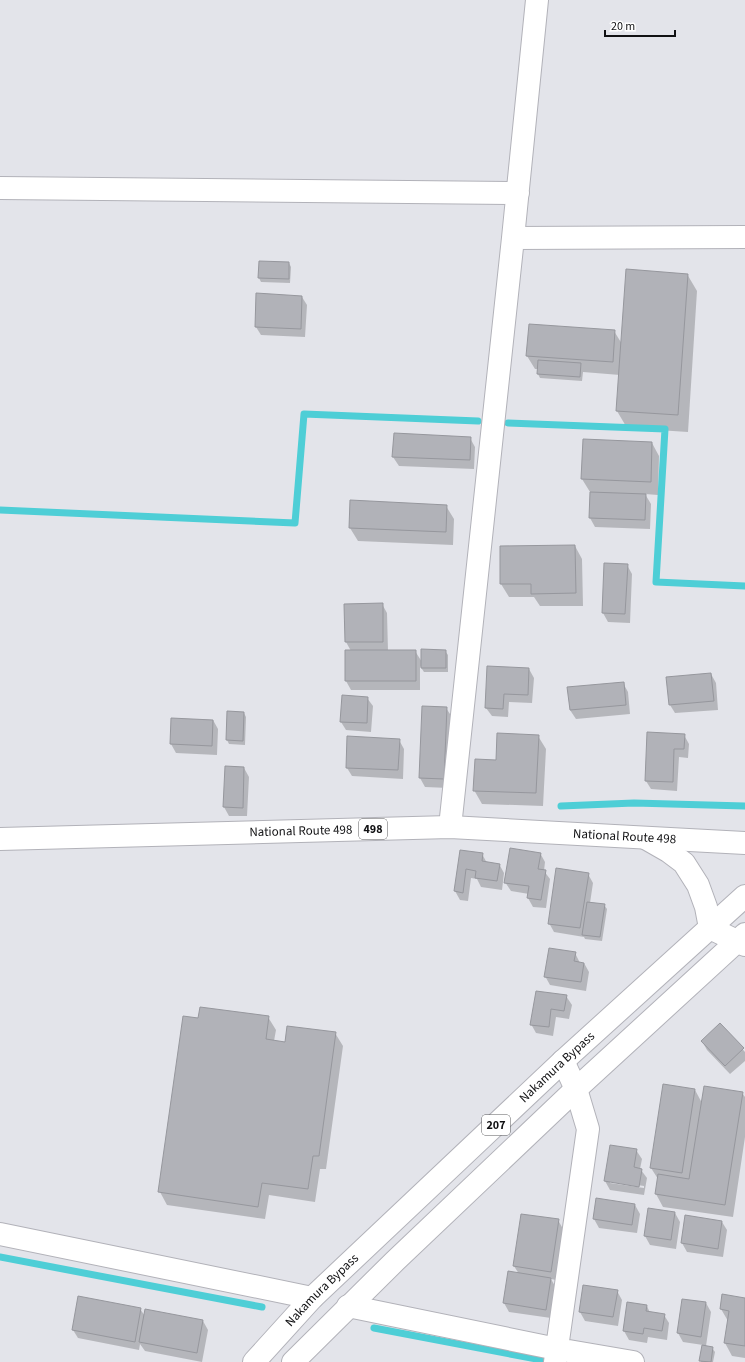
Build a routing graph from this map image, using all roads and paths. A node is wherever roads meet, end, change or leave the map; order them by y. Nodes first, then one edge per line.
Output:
1 (537, 0) edge
2 (0, 188) edge
3 (518, 193) junction
4 (745, 237) edge
5 (513, 238) junction
6 (450, 827) junction
7 (645, 838) junction
8 (0, 839) edge
9 (745, 843) edge
10 (745, 896) edge
11 (710, 928) junction
12 (743, 940) edge
13 (563, 1061) junction
14 (576, 1089) junction
15 (0, 1234) edge
16 (312, 1298) junction
17 (348, 1306) junction
18 (556, 1355) edge
19 (254, 1362) edge
20 (293, 1362) edge
21 (633, 1362) edge

1 - 3 main road
2 - 3 main road
3 - 5 main road
4 - 5 main road
5 - 6 main road
6 - 7 main road, National Route 498 / 498
6 - 8 main road, National Route 498 / 498
7 - 9 main road, National Route 498 / 498
7 - 11 main road
10 - 11 main road, Nakamura Bypass / 207
11 - 12 main road
11 - 13 main road, Nakamura Bypass / 207
12 - 14 main road, 207
13 - 14 main road
13 - 16 main road, Nakamura Bypass / 207
14 - 17 main road, 207
14 - 18 main road
15 - 16 main road
16 - 19 main road, Nakamura Bypass / 207
17 - 18 main road
17 - 20 main road, 207
18 - 21 main road

